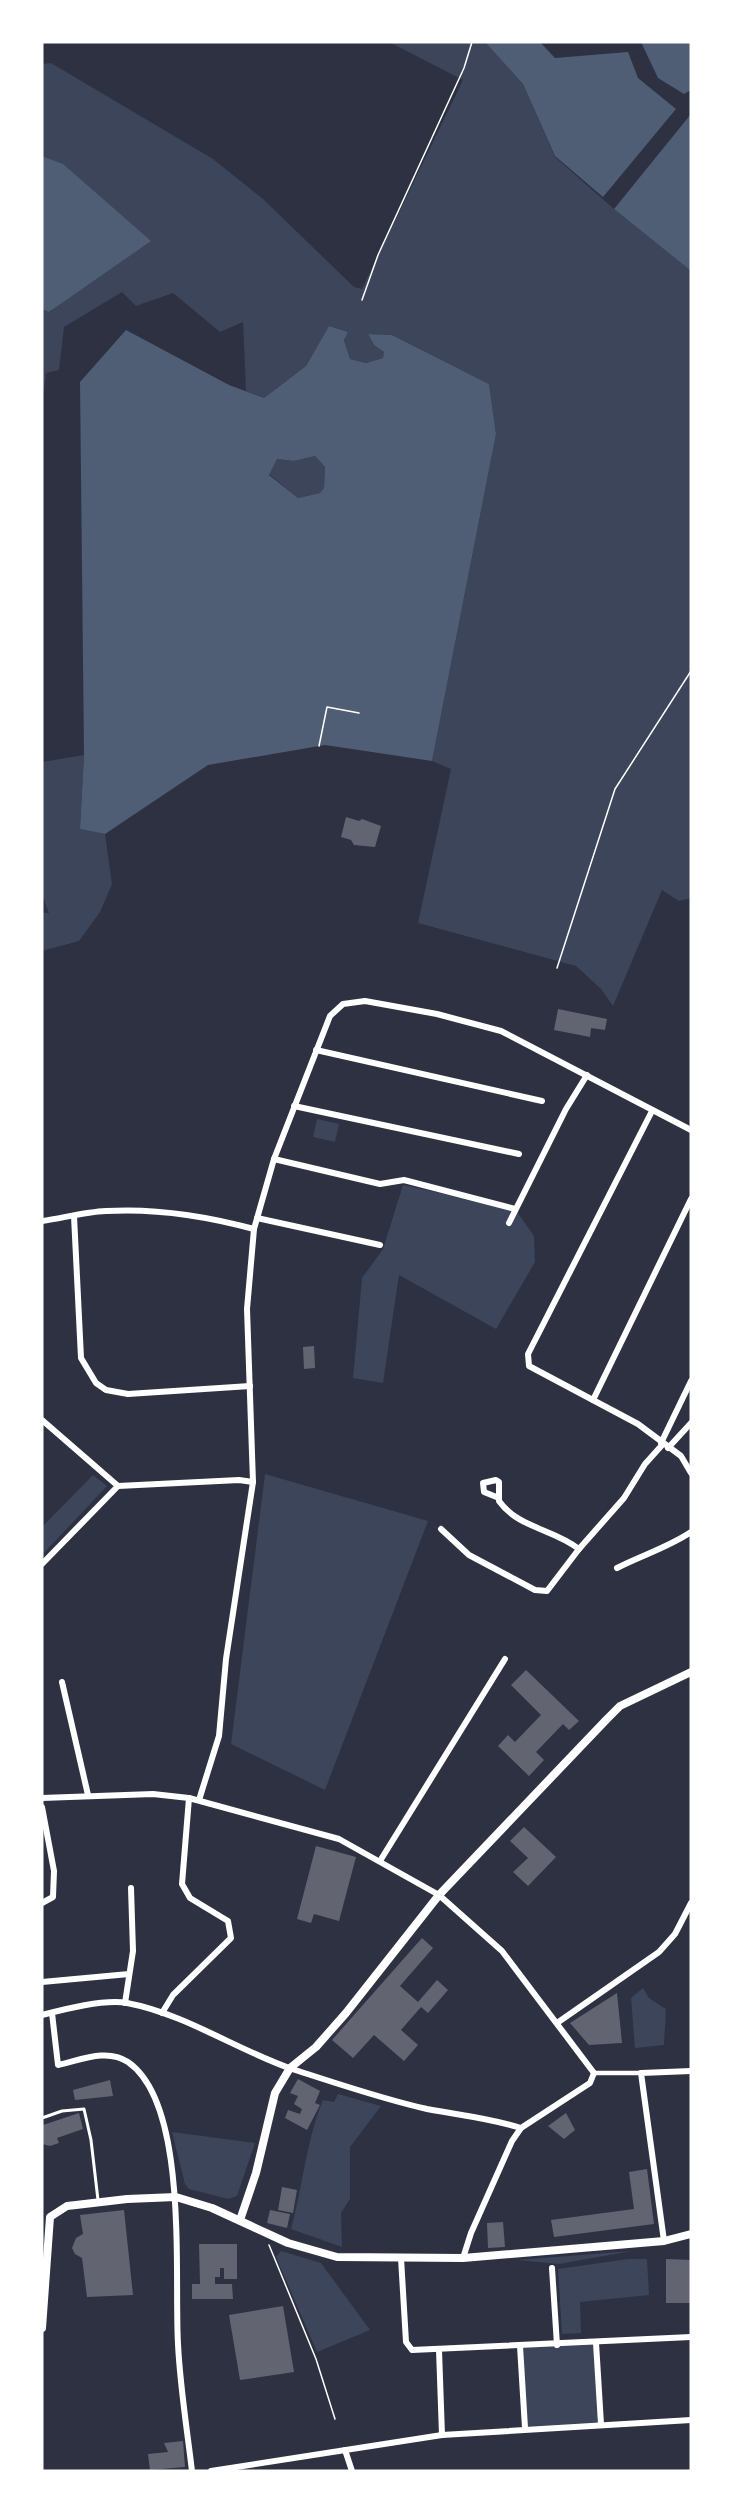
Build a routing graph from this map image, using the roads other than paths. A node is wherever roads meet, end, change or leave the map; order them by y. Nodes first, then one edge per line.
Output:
1 (316, 1050) junction
2 (587, 1075) junction
3 (542, 1101) dead end
4 (294, 1106) junction
5 (652, 1111) junction
6 (691, 1130) edge
7 (519, 1154) dead end
8 (274, 1159) junction
9 (691, 1199) edge
10 (515, 1209) junction
11 (74, 1216) junction
12 (256, 1218) junction
13 (42, 1221) edge
14 (508, 1223) dead end
15 (254, 1229) junction
16 (380, 1245) dead end
17 (691, 1381) edge
18 (250, 1386) junction
19 (593, 1400) junction
20 (42, 1420) edge
21 (691, 1423) edge
22 (664, 1445) junction
23 (691, 1473) edge
24 (253, 1482) junction
25 (118, 1486) junction
26 (499, 1498) dead end
27 (441, 1529) dead end
28 (691, 1532) edge
29 (579, 1549) junction
30 (42, 1564) edge
31 (616, 1568) dead end
32 (505, 1659) dead end
33 (691, 1672) edge
34 (62, 1682) dead end
35 (87, 1795) junction
36 (42, 1798) edge
37 (189, 1798) junction
38 (199, 1800) junction
39 (42, 1807) edge
40 (380, 1861) junction
41 (131, 1888) dead end
42 (440, 1895) junction
43 (42, 1903) edge
44 (691, 1903) edge
45 (129, 1974) junction
46 (42, 1982) edge
47 (124, 2003) junction
48 (52, 2013) junction
49 (162, 2013) junction
50 (42, 2015) edge
51 (557, 2023) junction
52 (290, 2068) junction
53 (691, 2071) edge
54 (594, 2073) junction
55 (641, 2073) junction
56 (42, 2118) edge
57 (521, 2128) junction
58 (176, 2197) junction
59 (98, 2202) junction
60 (240, 2220) junction
61 (691, 2234) edge
62 (664, 2241) junction
63 (401, 2258) junction
64 (463, 2258) junction
65 (552, 2268) dead end
66 (42, 2328) edge
67 (691, 2337) edge
68 (596, 2343) junction
69 (557, 2345) junction
70 (520, 2346) junction
71 (438, 2350) junction
72 (691, 2420) edge
73 (601, 2424) junction
74 (525, 2428) junction
75 (442, 2435) junction
76 (345, 2450) junction
77 (192, 2471) edge
78 (211, 2471) edge
79 (352, 2471) edge

1 - 2 street
1 - 3 street
1 - 4 street
2 - 5 street
2 - 10 street
4 - 7 street
4 - 8 street
5 - 6 street
5 - 19 street
8 - 10 street
8 - 12 street
9 - 19 street
10 - 14 street
11 - 13 street
11 - 15 street
11 - 18 street
12 - 15 street
12 - 16 street
15 - 18 street
17 - 22 street
18 - 24 street
19 - 22 street
20 - 25 street
21 - 22 street
22 - 23 street
22 - 29 street
24 - 25 street
24 - 38 street
25 - 30 street
26 - 29 street
27 - 29 street
28 - 31 street
32 - 40 street
33 - 42 main road
34 - 35 street
35 - 36 street
35 - 37 street
37 - 38 street
37 - 49 street
38 - 40 street
39 - 43 street
40 - 42 street
41 - 45 street
42 - 51 street
42 - 52 main road
44 - 51 street
45 - 46 street
45 - 47 street
47 - 48 street
47 - 49 street
48 - 50 street
48 - 58 street
49 - 52 street
51 - 54 street
52 - 57 street
52 - 60 main road
53 - 55 street
54 - 55 street
54 - 57 street
55 - 62 street
56 - 59 lane
57 - 64 street
58 - 59 main road
58 - 60 main road
58 - 77 street
59 - 66 main road
60 - 63 main road
61 - 62 main road
62 - 64 main road
63 - 64 main road
63 - 71 street
65 - 69 street
67 - 68 street
68 - 69 street
68 - 73 street
69 - 70 street
70 - 71 street
70 - 74 street
71 - 75 street
72 - 73 street
73 - 74 street
74 - 75 street
75 - 76 street
76 - 78 street
76 - 79 street

